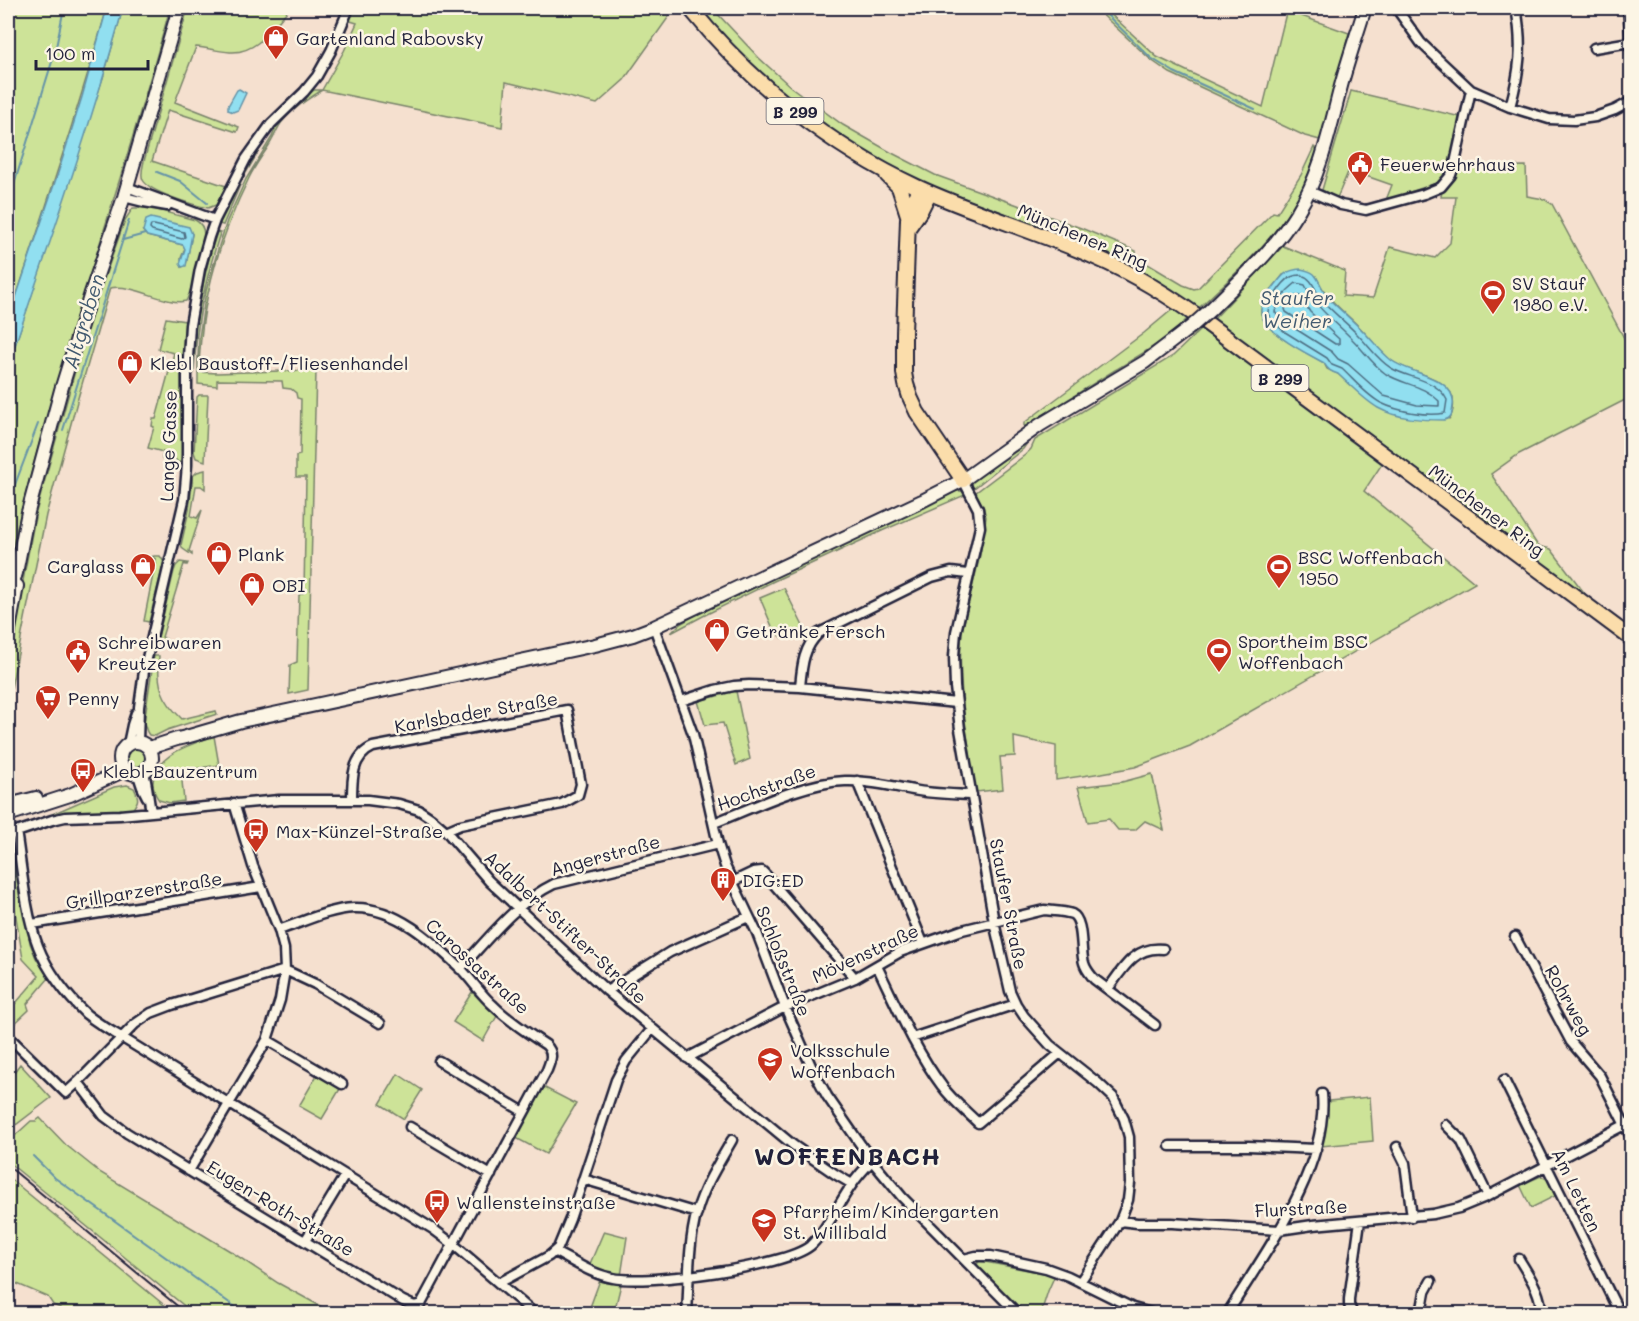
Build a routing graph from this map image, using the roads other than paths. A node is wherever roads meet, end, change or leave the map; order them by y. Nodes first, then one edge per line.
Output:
1 (179, 8) edge
2 (349, 8) edge
3 (690, 8) edge
4 (1365, 8) edge
5 (1396, 8) edge
6 (1516, 8) edge
7 (1628, 8) edge
8 (1630, 42) junction
9 (1594, 48) dead end
10 (1632, 54) edge
11 (1471, 90) junction
12 (1632, 101) edge
13 (1510, 107) junction
14 (877, 166) junction
15 (924, 190) junction
16 (1309, 190) junction
17 (125, 192) junction
18 (215, 220) junction
19 (908, 221) junction
20 (963, 480) junction
21 (16, 573) junction
22 (969, 574) junction
23 (8, 596) edge
24 (654, 627) junction
25 (8, 635) edge
26 (1632, 639) edge
27 (800, 687) junction
28 (681, 701) junction
29 (956, 704) junction
30 (142, 748) junction
31 (122, 767) junction
32 (141, 774) junction
33 (857, 781) junction
34 (972, 795) junction
35 (352, 799) junction
36 (234, 803) junction
37 (10, 804) edge
38 (151, 811) junction
39 (8, 815) edge
40 (714, 823) junction
41 (446, 831) junction
42 (12, 833) edge
43 (718, 844) junction
44 (732, 882) junction
45 (261, 887) junction
46 (517, 907) junction
47 (748, 917) junction
48 (994, 922) junction
49 (32, 924) junction
50 (279, 930) junction
51 (1515, 937) dead end
52 (923, 943) junction
53 (1163, 949) dead end
54 (877, 966) junction
55 (460, 969) junction
56 (285, 970) junction
57 (855, 978) junction
58 (1108, 989) junction
59 (607, 991) junction
60 (1016, 1004) junction
61 (784, 1007) junction
62 (380, 1023) dead end
63 (1155, 1025) dead end
64 (652, 1029) junction
65 (8, 1036) edge
66 (121, 1037) junction
67 (912, 1038) junction
68 (267, 1040) junction
69 (1059, 1054) junction
70 (687, 1058) junction
71 (439, 1061) dead end
72 (1504, 1080) dead end
73 (78, 1082) junction
74 (342, 1084) dead end
75 (1323, 1094) dead end
76 (229, 1104) junction
77 (524, 1112) junction
78 (1628, 1123) edge
79 (1446, 1125) dead end
80 (410, 1127) dead end
81 (1632, 1139) edge
82 (732, 1140) dead end
83 (1170, 1146) dead end
84 (1397, 1148) dead end
85 (1316, 1149) junction
86 (872, 1161) junction
87 (1547, 1165) junction
88 (189, 1171) junction
89 (345, 1175) junction
90 (490, 1175) junction
91 (583, 1179) junction
92 (852, 1184) junction
93 (1488, 1196) junction
94 (697, 1213) junction
95 (1412, 1217) junction
96 (1120, 1221) junction
97 (1360, 1221) junction
98 (1279, 1230) junction
99 (305, 1241) junction
100 (453, 1244) junction
101 (555, 1252) junction
102 (964, 1259) junction
103 (1519, 1259) dead end
104 (689, 1276) junction
105 (1431, 1281) dead end
106 (1080, 1282) junction
107 (499, 1283) junction
108 (1132, 1311) edge
109 (536, 1314) edge
110 (687, 1314) edge
111 (1018, 1314) edge
112 (1155, 1314) edge
113 (1227, 1314) edge
114 (1353, 1314) edge
115 (1421, 1314) edge
116 (1540, 1314) edge
117 (1620, 1314) edge

1 - 17 street
2 - 18 street, Lange Gasse
3 - 14 main road, Münchener Ring / B 299
4 - 16 street
5 - 11 street
6 - 13 street
7 - 8 street
8 - 9 street
8 - 10 street
11 - 13 street
11 - 16 street
12 - 13 street
14 - 15 main road, Münchener Ring / B 299
14 - 19 main road
15 - 19 main road
15 - 26 main road, Münchener Ring / B 299
16 - 20 street, bridge
17 - 18 street
17 - 21 street
18 - 30 street, Lange Gasse
19 - 20 main road
20 - 22 street, Staufer Straße
20 - 24 street
21 - 23 street
21 - 25 street
22 - 27 street
22 - 29 street, Staufer Straße
24 - 28 street, Schloßstraße
24 - 30 street
27 - 28 street
27 - 29 street
28 - 40 street, Schloßstraße
29 - 34 street, Staufer Straße
30 - 31 street
30 - 32 street
31 - 32 street
31 - 37 street
31 - 39 street
32 - 38 street
33 - 34 street, Hochstraße
33 - 40 street, Hochstraße
33 - 52 street
34 - 48 street, Staufer Straße
35 - 36 street, Adalbert-Stifter-Straße
35 - 41 street, Adalbert-Stifter-Straße
35 - 41 street, Karlsbader Straße
36 - 38 street, Adalbert-Stifter-Straße
36 - 45 street
38 - 42 street, Adalbert-Stifter-Straße
40 - 43 street, Schloßstraße
41 - 46 street, Adalbert-Stifter-Straße
42 - 49 street
43 - 44 street, Schloßstraße
43 - 46 street, Angerstraße
44 - 47 street, Schloßstraße
44 - 57 street
45 - 49 street, Grillparzerstraße
45 - 50 street
46 - 55 street, Angerstraße
46 - 59 street, Adalbert-Stifter-Straße
47 - 59 street
47 - 61 street, Schloßstraße
48 - 52 street, Mövenstraße
48 - 58 street, Mövenstraße
48 - 60 street, Staufer Straße
49 - 66 street
50 - 55 street, Carossastraße
50 - 56 street
51 - 78 street, Rohrweg
52 - 54 street, Mövenstraße
53 - 58 street
54 - 57 street, Mövenstraße
54 - 67 street
55 - 77 street, Carossastraße
56 - 62 street
56 - 66 street
56 - 68 street
57 - 61 street, Mövenstraße
58 - 63 street
59 - 64 street, Adalbert-Stifter-Straße
60 - 67 street
60 - 69 street, Staufer Straße
61 - 70 street, Mövenstraße
61 - 86 street, Schloßstraße
64 - 70 street, Adalbert-Stifter-Straße
64 - 91 street
65 - 73 street
66 - 73 street
66 - 76 street
67 - 69 street
68 - 74 street
68 - 76 street
69 - 96 street, Staufer Straße
70 - 92 street, Adalbert-Stifter-Straße
71 - 77 street
72 - 87 street, Am Letten
73 - 88 street, Eugen-Roth-Straße
75 - 85 street
76 - 88 street
76 - 89 street
77 - 90 street, Carossastraße
78 - 81 street, Rohrweg
78 - 87 street, Flurstraße
79 - 93 street
80 - 90 street
82 - 94 street
83 - 85 street
84 - 95 street
85 - 98 street
86 - 92 street
86 - 102 street, Schloßstraße
87 - 93 street, Flurstraße
87 - 117 street, Am Letten
88 - 99 street, Eugen-Roth-Straße
89 - 99 street
89 - 100 street
90 - 100 street, Carossastraße
91 - 94 street
91 - 101 street
92 - 104 street
93 - 95 street, Flurstraße
94 - 104 street
95 - 97 street, Flurstraße
96 - 98 street, Flurstraße
96 - 106 street, Staufer Straße
97 - 98 street, Flurstraße
97 - 114 street
98 - 113 street
99 - 100 street, Eugen-Roth-Straße
100 - 107 street
101 - 104 street
101 - 107 street
102 - 106 street
102 - 111 street, Schloßstraße
103 - 116 street
104 - 110 street
105 - 115 street
106 - 108 street
107 - 109 street
108 - 112 street

